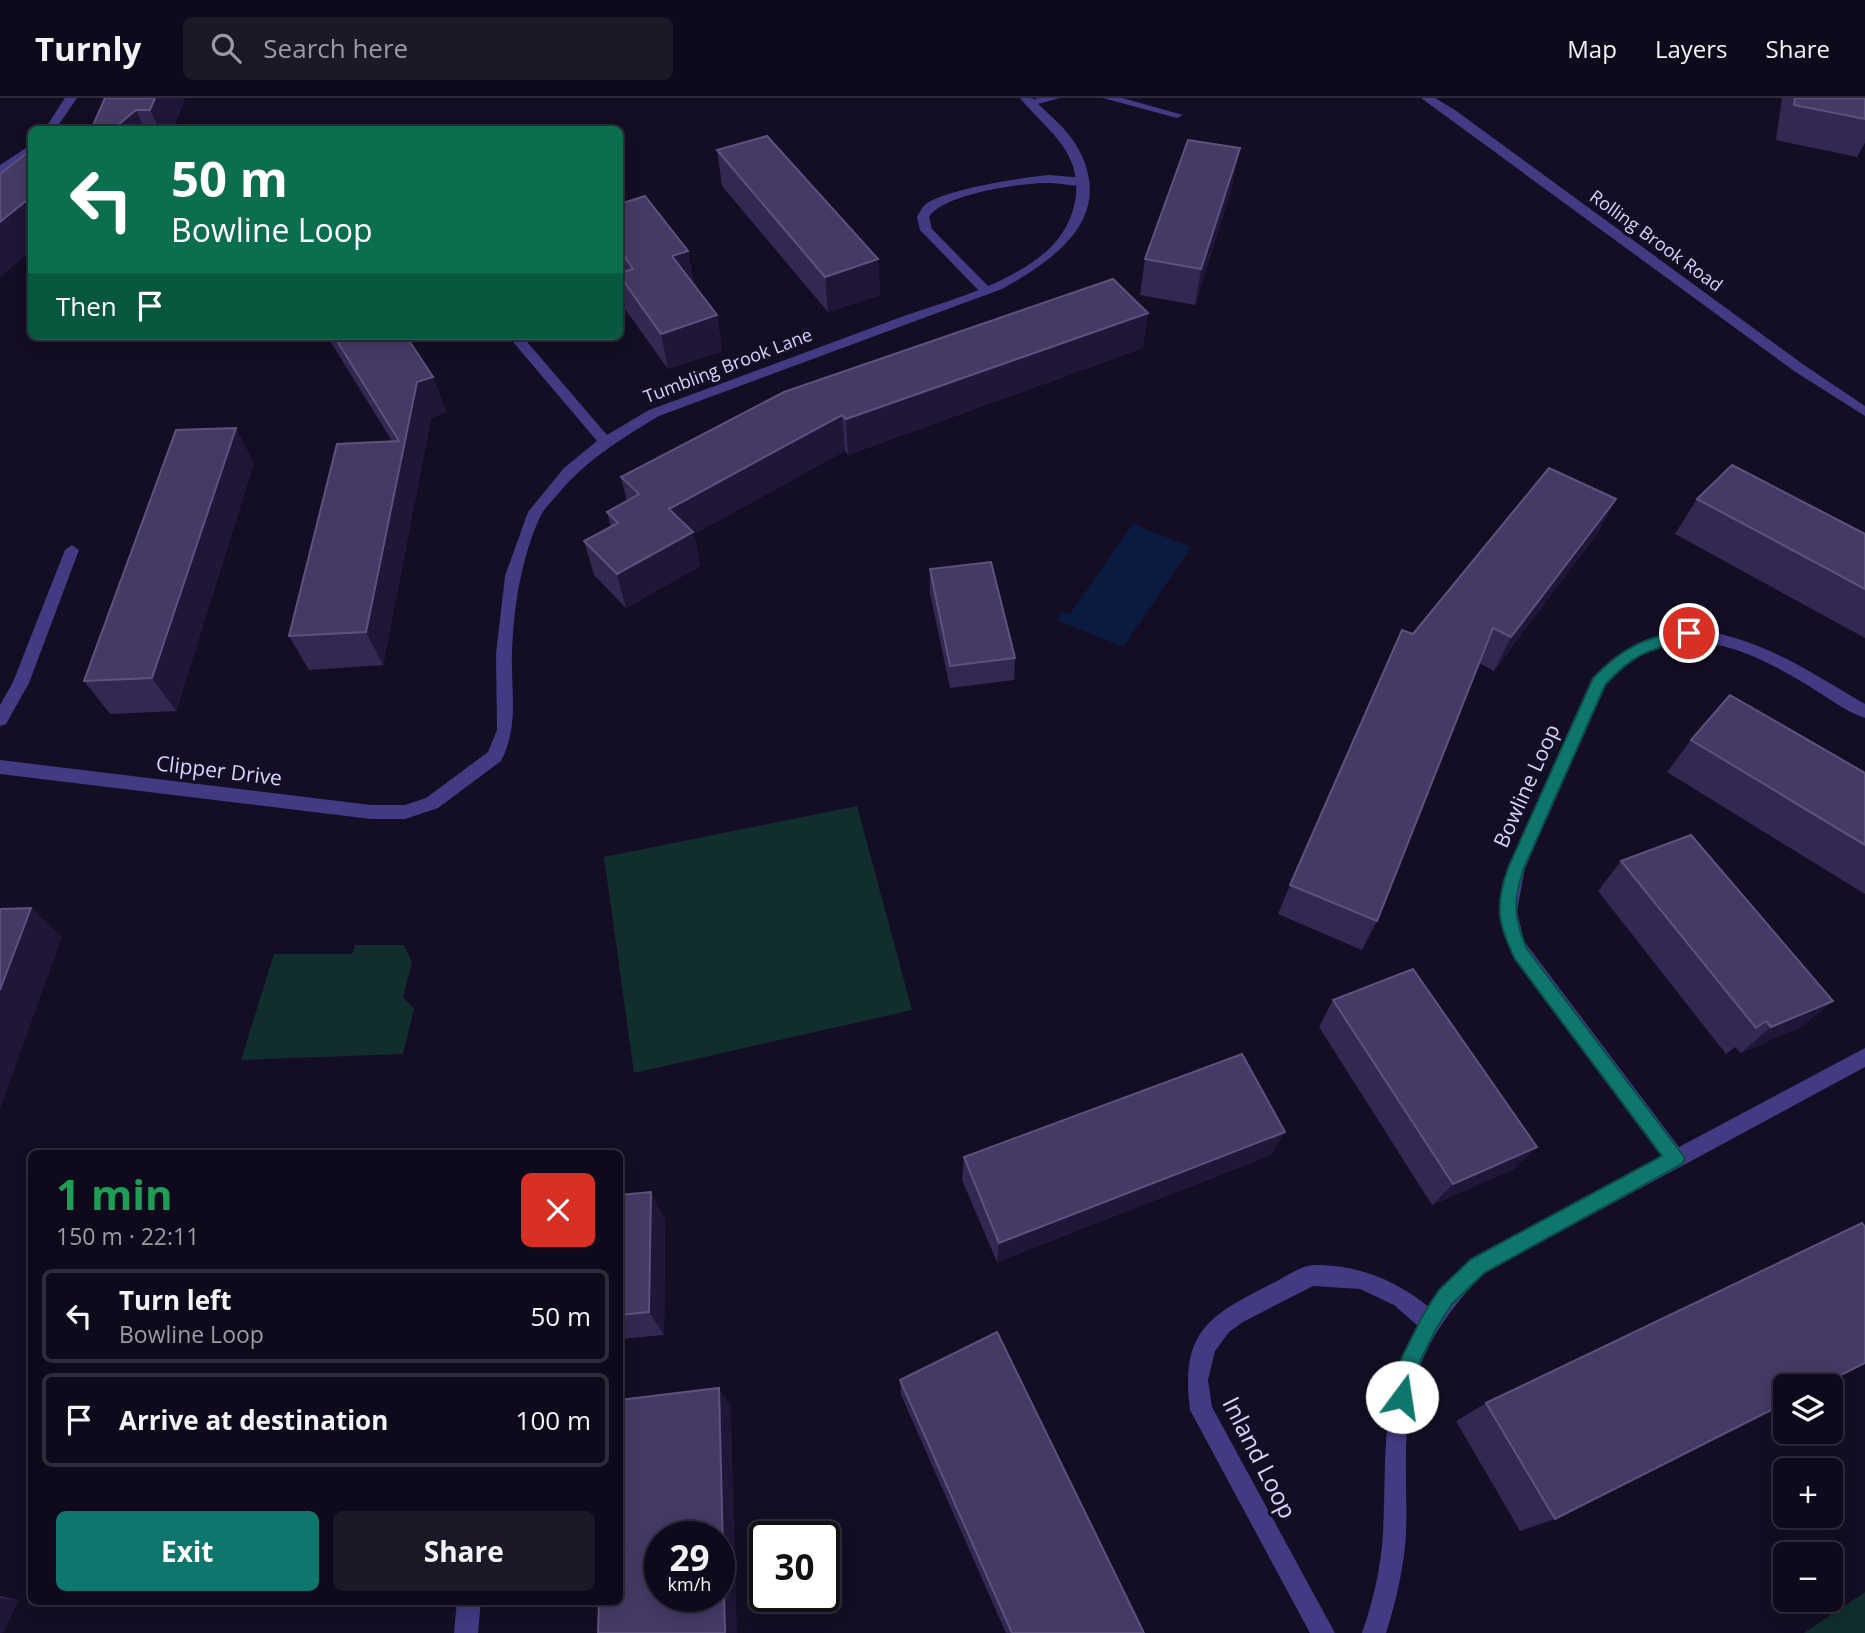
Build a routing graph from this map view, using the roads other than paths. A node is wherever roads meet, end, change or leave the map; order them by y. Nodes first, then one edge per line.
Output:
1 (71, 98) edge
2 (1054, 98) edge
3 (1110, 98) edge
4 (1427, 98) edge
5 (1028, 100) edge
6 (1177, 115) dead end
7 (52, 126) edge
8 (28, 150) edge
9 (0, 170) edge
10 (1084, 182) junction
11 (986, 291) junction
12 (518, 340) edge
13 (1865, 412) edge
14 (605, 442) junction
15 (72, 550) dead end
16 (1865, 712) edge
17 (0, 719) edge
18 (0, 767) edge
19 (432, 803) joint
20 (1865, 1057) edge
21 (1675, 1158) junction
22 (1430, 1322) junction
23 (469, 1605) edge
24 (466, 1633) edge
25 (1323, 1633) edge
26 (1374, 1633) edge

1 - 7 street
2 - 5 street
3 - 6 street
4 - 13 street, Rolling Brook Road
5 - 10 street
8 - 9 street
10 - 11 street, Tumbling Brook Lane
10 - 11 street
11 - 14 street, Tumbling Brook Lane
12 - 14 street
14 - 19 street, Tumbling Brook Lane
15 - 17 street
16 - 21 street, Bowline Loop
18 - 19 street, Clipper Drive
20 - 21 street
21 - 22 street
22 - 25 street, Inland Loop
22 - 26 street
23 - 24 street

